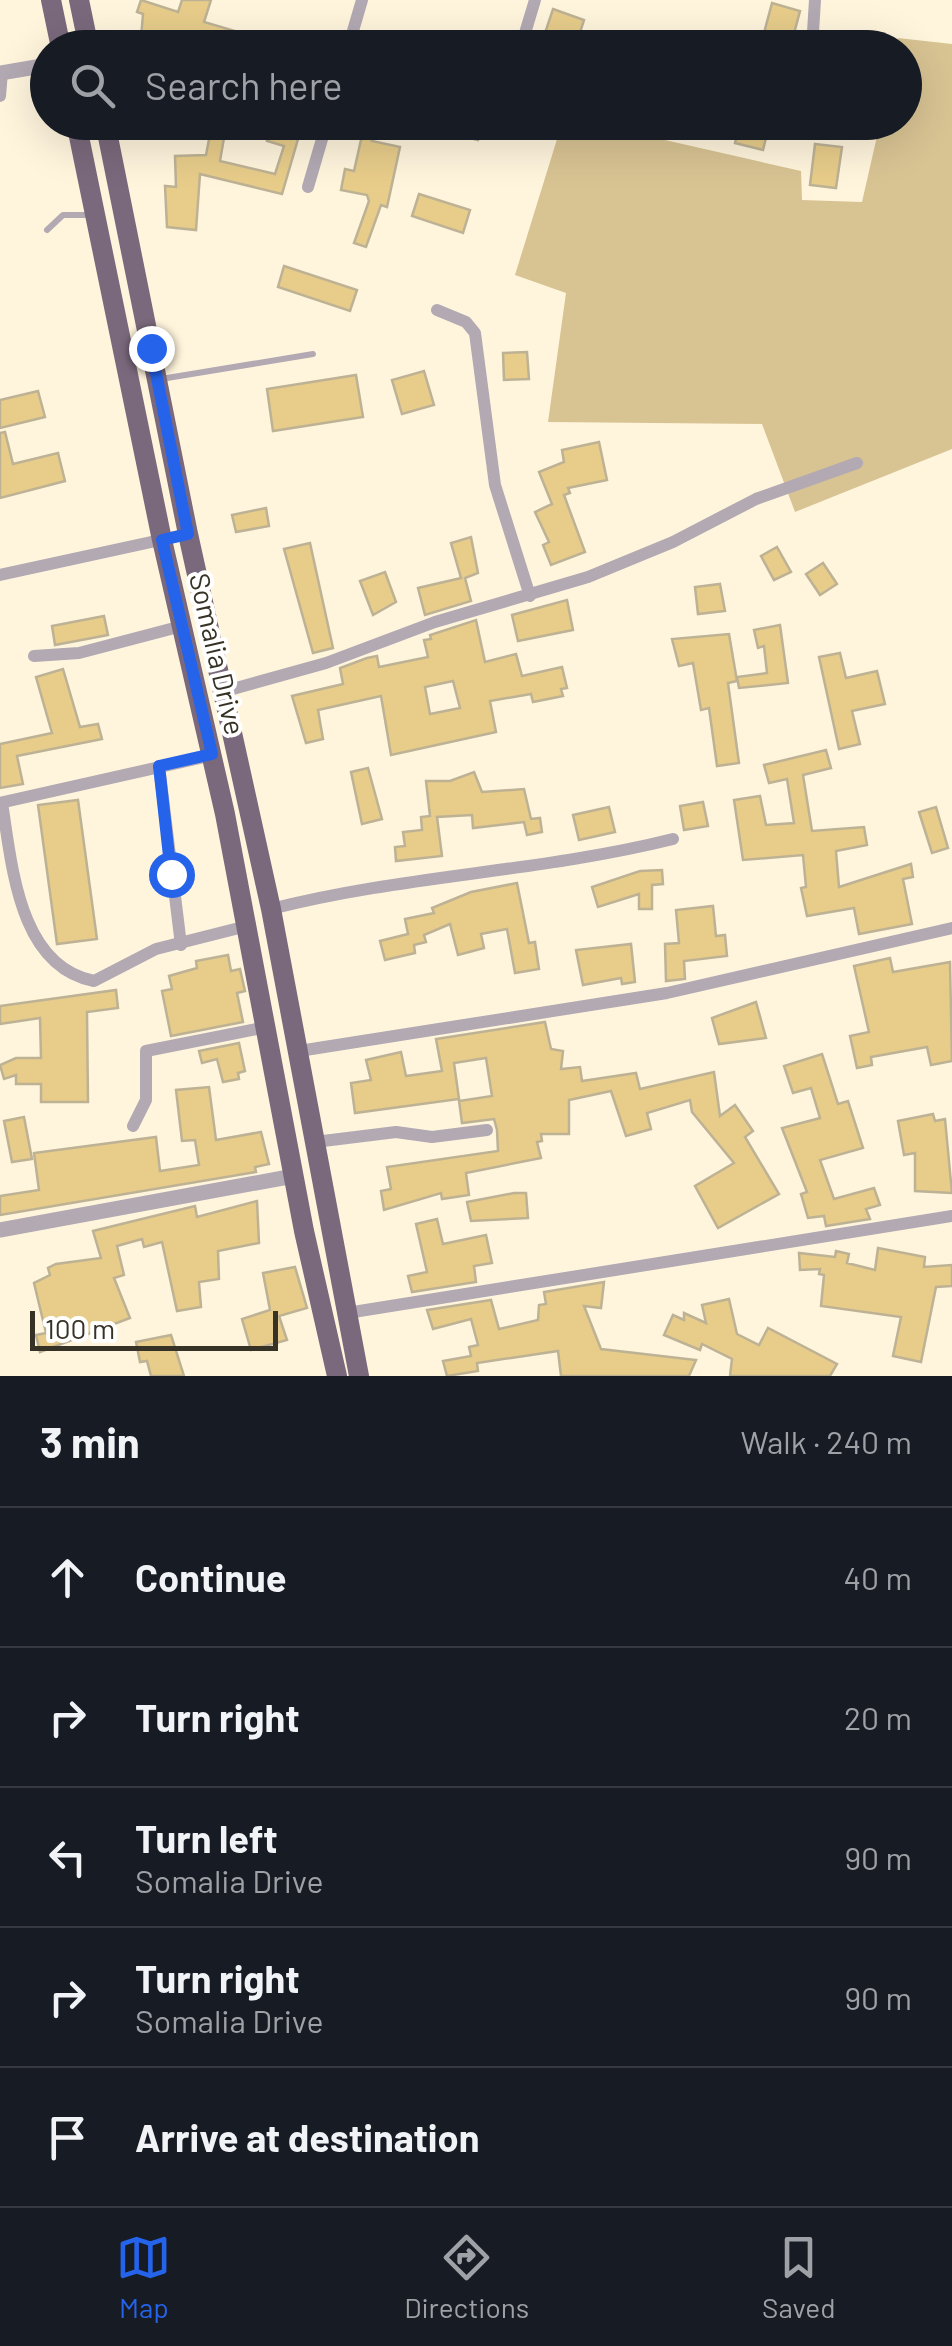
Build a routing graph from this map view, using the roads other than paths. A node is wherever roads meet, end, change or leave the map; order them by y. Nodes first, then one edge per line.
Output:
1 (51, 0) edge
2 (79, 0) edge
3 (362, 0) edge
4 (536, 0) edge
5 (816, 0) edge
6 (57, 30) edge
7 (85, 30) edge
8 (353, 30) edge
9 (526, 30) edge
10 (814, 30) edge
11 (30, 68) edge
12 (1, 72) edge
13 (0, 96) edge
14 (80, 140) edge
15 (110, 140) edge
16 (321, 140) edge
17 (308, 188) dead end
18 (125, 213) junction
19 (98, 214) junction
20 (47, 230) dead end
21 (437, 310) dead end
22 (312, 354) dead end
23 (157, 379) junction
24 (857, 463) dead end
25 (188, 534) junction
26 (162, 540) junction
27 (0, 575) edge
28 (530, 596) junction
29 (182, 626) junction
30 (34, 656) dead end
31 (222, 692) junction
32 (212, 754) junction
33 (159, 766) junction
34 (1, 803) edge
35 (673, 839) dead end
36 (271, 909) junction
37 (246, 926) junction
38 (952, 928) edge
39 (181, 944) junction
40 (267, 1027) junction
41 (299, 1051) junction
42 (133, 1126) dead end
43 (487, 1130) dead end
44 (315, 1142) junction
45 (294, 1176) junction
46 (952, 1216) edge
47 (0, 1230) edge
48 (347, 1313) junction
49 (337, 1376) edge
50 (360, 1376) edge

1 - 6 main road
2 - 7 main road
3 - 8 street
4 - 9 street
5 - 10 street
11 - 12 street
12 - 13 street
14 - 19 main road, Somalia Drive
15 - 18 main road, Somalia Drive
16 - 17 street
18 - 19 lane
18 - 23 main road, Somalia Drive
19 - 20 lane
19 - 26 main road, Somalia Drive
21 - 28 street
22 - 23 lane
23 - 25 main road, Somalia Drive
24 - 28 street
25 - 26 street
25 - 31 main road, Somalia Drive
26 - 27 street
26 - 29 main road, Somalia Drive
28 - 31 street
29 - 30 street
29 - 32 main road, Somalia Drive
31 - 36 main road, Somalia Drive
32 - 33 street
32 - 37 main road, Somalia Drive
33 - 34 street
33 - 39 street
34 - 39 street
35 - 36 street
36 - 41 main road, Somalia Drive
37 - 39 street
37 - 40 main road, Somalia Drive
38 - 41 street
40 - 42 street
40 - 45 main road, Somalia Drive
41 - 44 main road, Somalia Drive
43 - 44 street
44 - 48 main road, Somalia Drive
45 - 47 street
45 - 49 main road, Somalia Drive
46 - 48 street
48 - 50 main road, Somalia Drive

